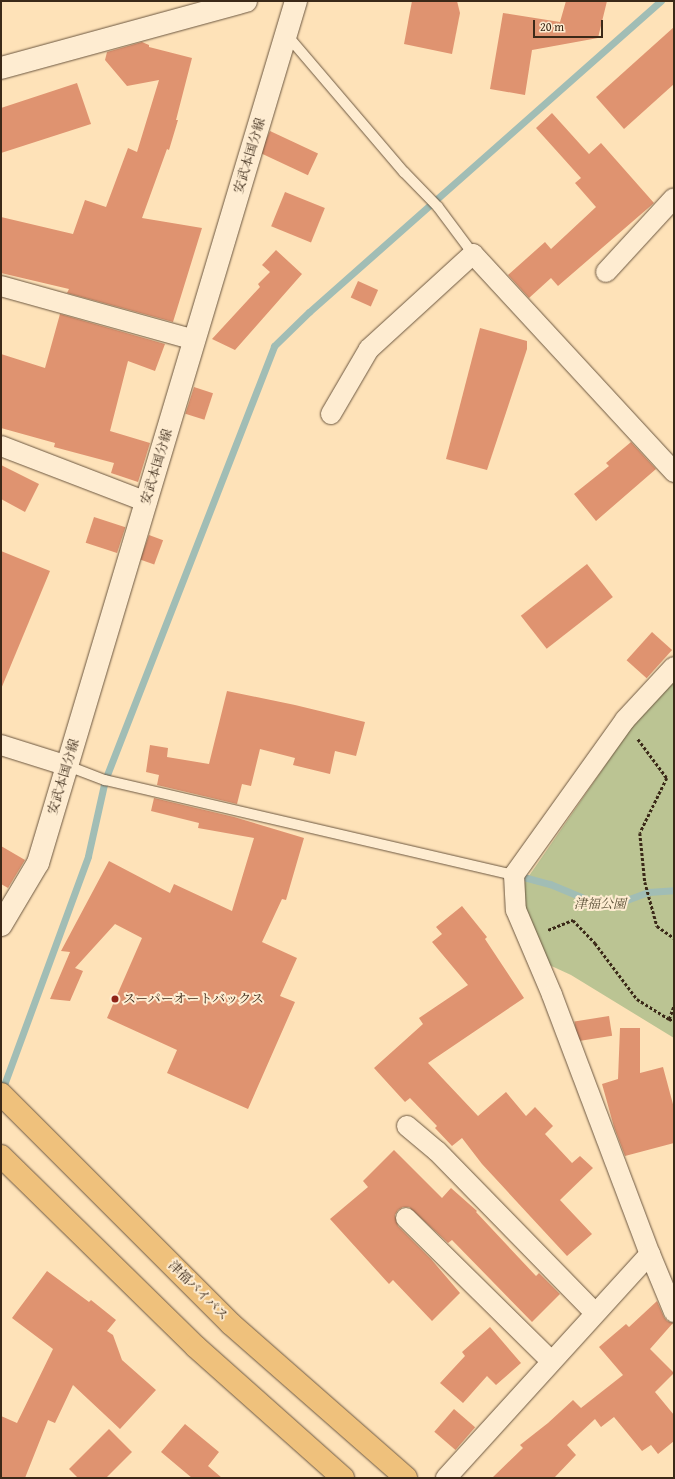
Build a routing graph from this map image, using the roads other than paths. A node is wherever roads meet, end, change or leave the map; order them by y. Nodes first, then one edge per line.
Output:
1 (246, 1) edge
2 (296, 1) edge
3 (201, 7) edge
4 (286, 34) junction
5 (1, 68) edge
6 (674, 198) edge
7 (473, 254) junction
8 (606, 272) dead end
9 (1, 286) edge
10 (195, 340) junction
11 (331, 414) dead end
12 (1, 446) edge
13 (674, 472) edge
14 (147, 502) junction
15 (674, 667) edge
16 (1, 745) edge
17 (68, 766) junction
18 (514, 875) junction
19 (1, 925) edge
20 (1, 1094) edge
21 (408, 1126) dead end
22 (1, 1156) edge
23 (406, 1218) dead end
24 (650, 1254) junction
25 (674, 1312) edge
26 (594, 1313) junction
27 (551, 1361) junction
28 (343, 1478) edge
29 (406, 1478) edge
30 (446, 1478) edge

1 - 3 main road
2 - 4 main road, 安武本国分線
3 - 5 main road
4 - 7 lane
4 - 10 main road, 安武本国分線
6 - 8 street
7 - 11 street
7 - 13 street
9 - 10 street
10 - 14 main road, 安武本国分線
12 - 14 street
14 - 17 main road, 安武本国分線
15 - 18 street
16 - 17 street
17 - 18 lane
17 - 19 main road, 安武本国分線
18 - 24 street
20 - 29 highway, 津福バイパス
21 - 26 street
22 - 28 highway
23 - 27 street
24 - 25 street
24 - 26 street
26 - 27 street
27 - 30 street

